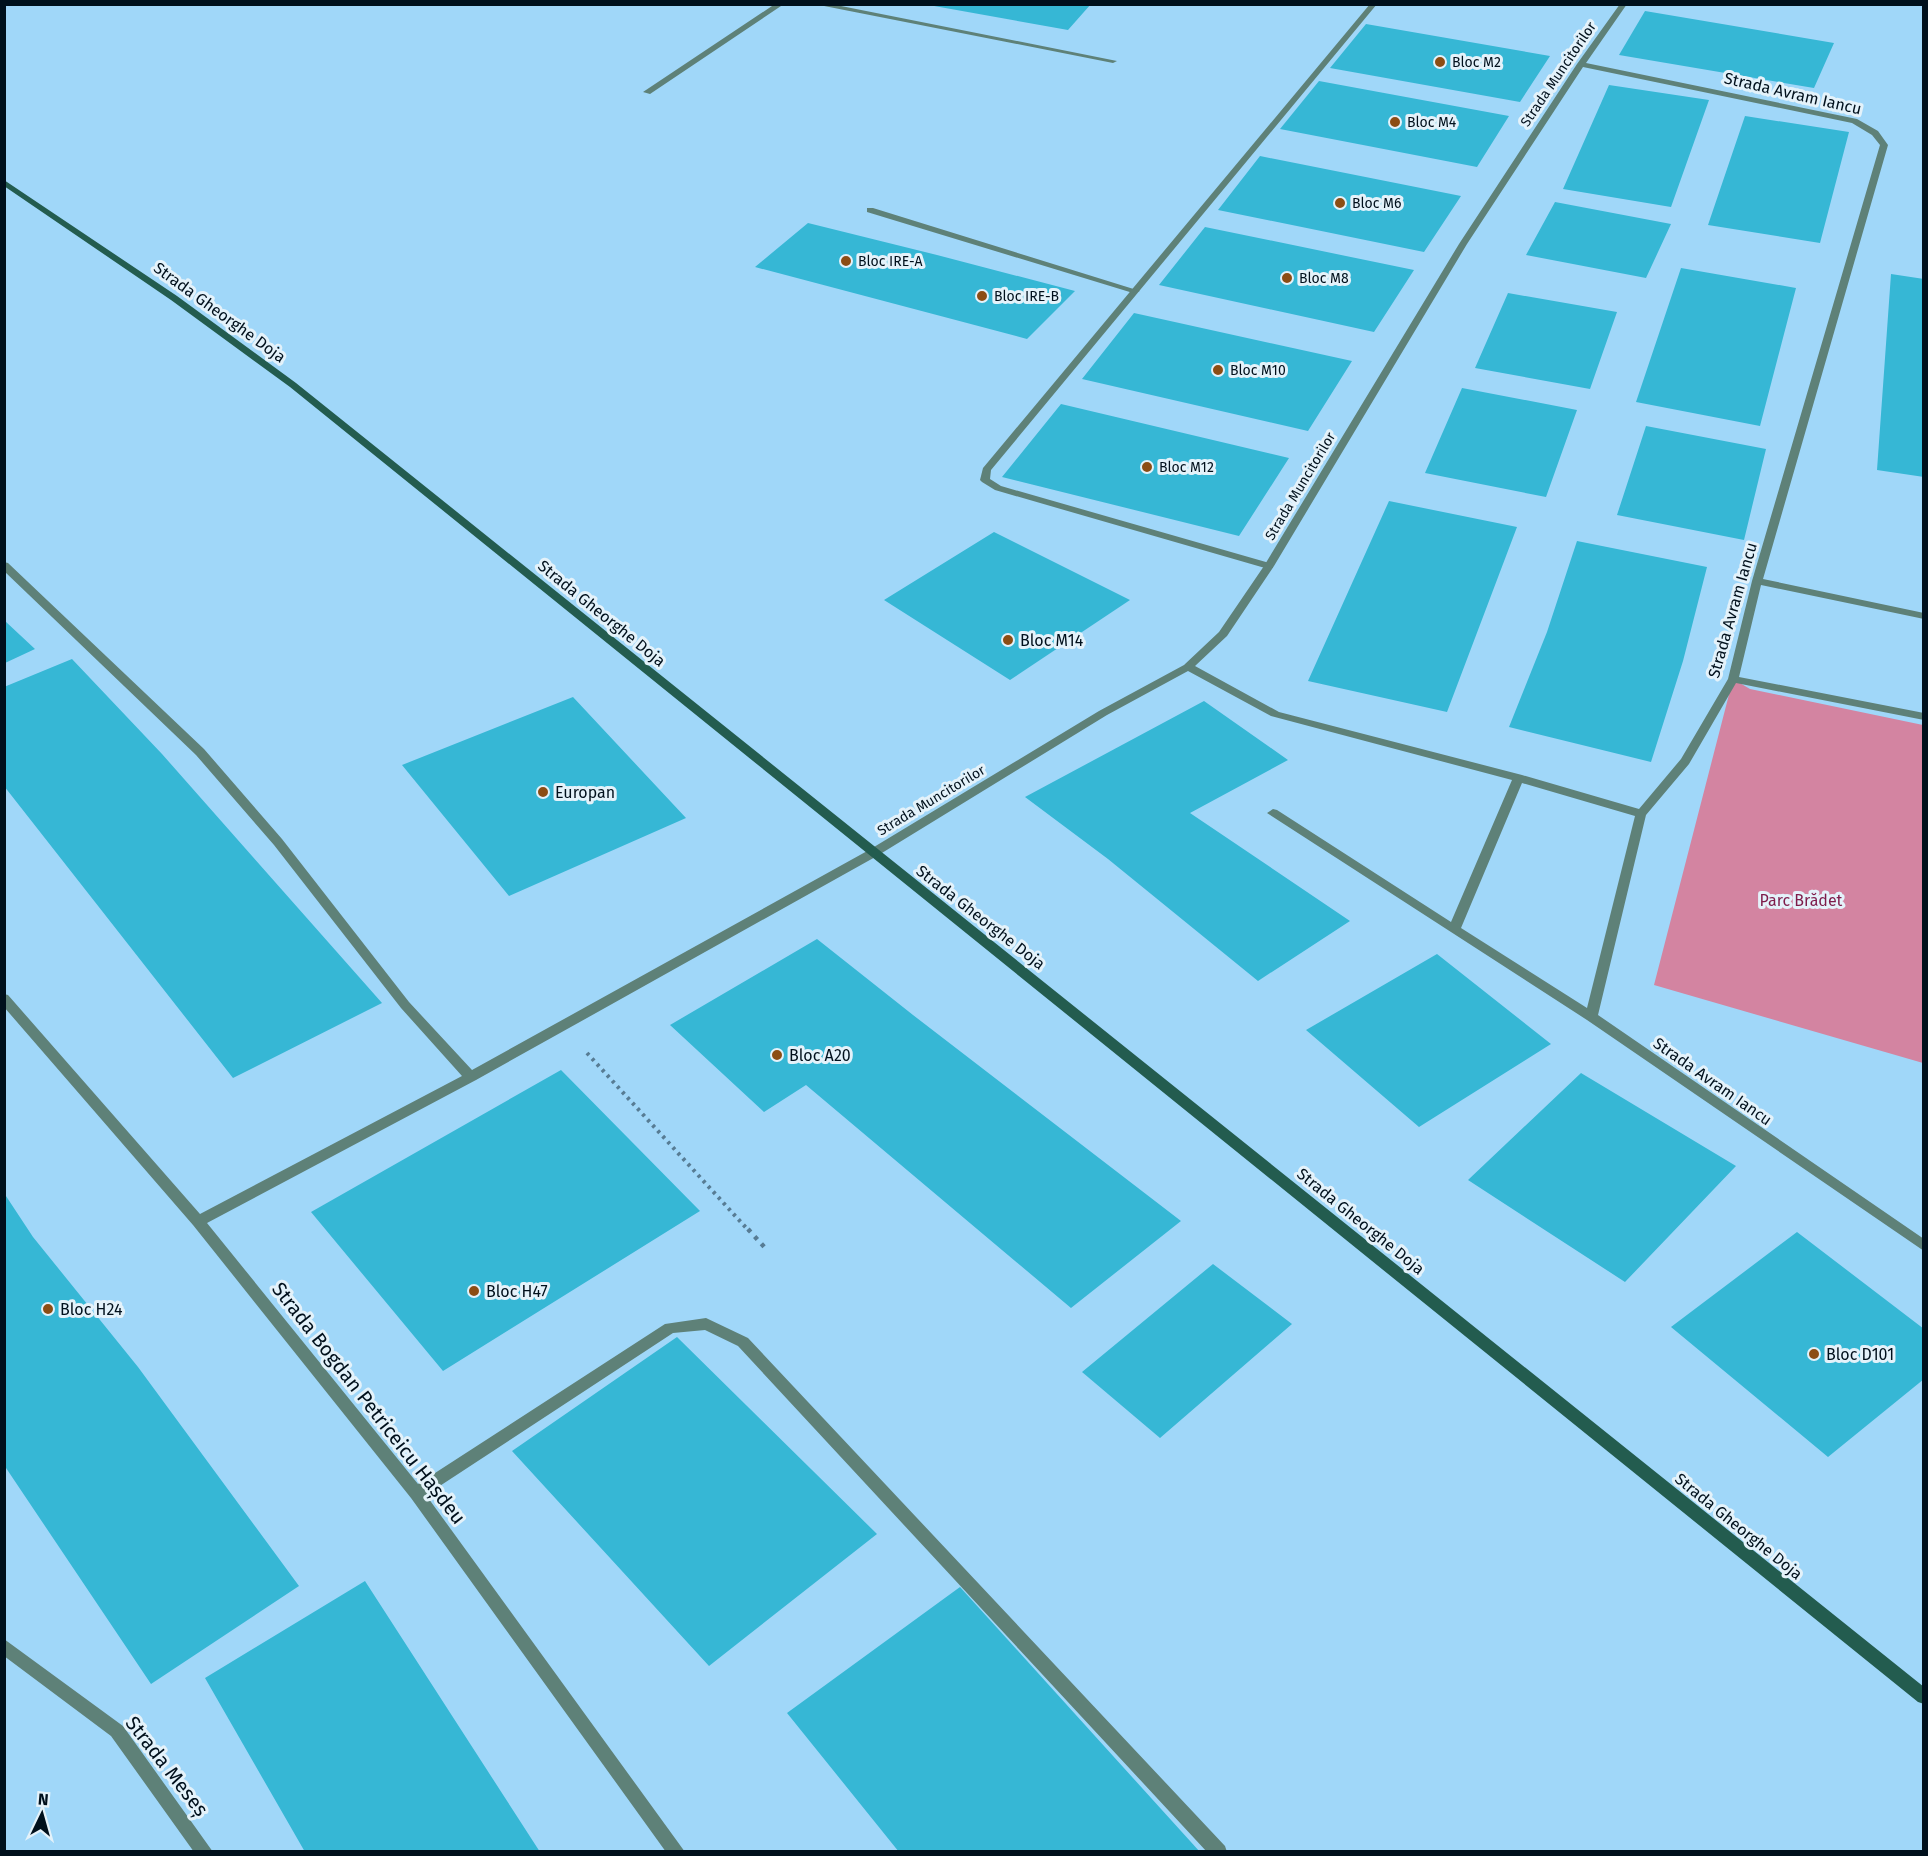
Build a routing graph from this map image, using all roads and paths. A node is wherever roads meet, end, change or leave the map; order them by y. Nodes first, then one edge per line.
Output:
1 (781, 4) edge
2 (817, 4) edge
3 (1374, 4) edge
4 (1619, 4) edge
5 (1624, 5) edge
6 (1113, 61) dead end
7 (1581, 64) junction
8 (647, 92) dead end
9 (4, 182) edge
10 (870, 210) dead end
11 (1136, 291) junction
12 (4, 565) edge
13 (1269, 566) junction
14 (1757, 581) junction
15 (1923, 616) edge
16 (1188, 667) junction
17 (1733, 679) junction
18 (1923, 717) edge
19 (1518, 778) junction
20 (1273, 813) dead end
21 (1641, 814) junction
22 (873, 853) junction
23 (1454, 929) junction
24 (4, 998) edge
25 (1591, 1017) junction
26 (562, 1026) junction
27 (471, 1077) junction
28 (198, 1221) junction
29 (1923, 1246) edge
30 (765, 1250) dead end
31 (416, 1493) junction
32 (4, 1646) edge
33 (1923, 1697) edge
34 (205, 1851) edge
35 (677, 1851) edge
36 (1220, 1851) edge

1 - 8 street
2 - 6 street
3 - 11 street
4 - 5 street
5 - 7 street, Strada Muncitorilor
7 - 13 street, Strada Muncitorilor
7 - 14 street, Strada Avram Iancu
9 - 22 main road, Strada Gheorghe Doja
10 - 11 street
11 - 13 street
12 - 27 street
13 - 16 street, Strada Muncitorilor
14 - 15 street
14 - 17 street, Strada Avram Iancu
16 - 19 street
16 - 22 street, Strada Muncitorilor
17 - 18 street
17 - 21 street, Strada Avram Iancu
19 - 21 street
19 - 23 street
20 - 23 street
21 - 25 street, Strada Avram Iancu
22 - 26 street, Strada Muncitorilor
22 - 33 main road, Strada Gheorghe Doja
23 - 25 street
24 - 28 street, Strada Bogdan Petriceicu Hașdeu
25 - 29 street, Strada Avram Iancu
26 - 27 street, Strada Muncitorilor
26 - 30 path
27 - 28 street, Strada Muncitorilor
28 - 31 street, Strada Bogdan Petriceicu Hașdeu
31 - 35 street, Strada Bogdan Petriceicu Hașdeu
31 - 36 street
32 - 34 street, Strada Meseș

